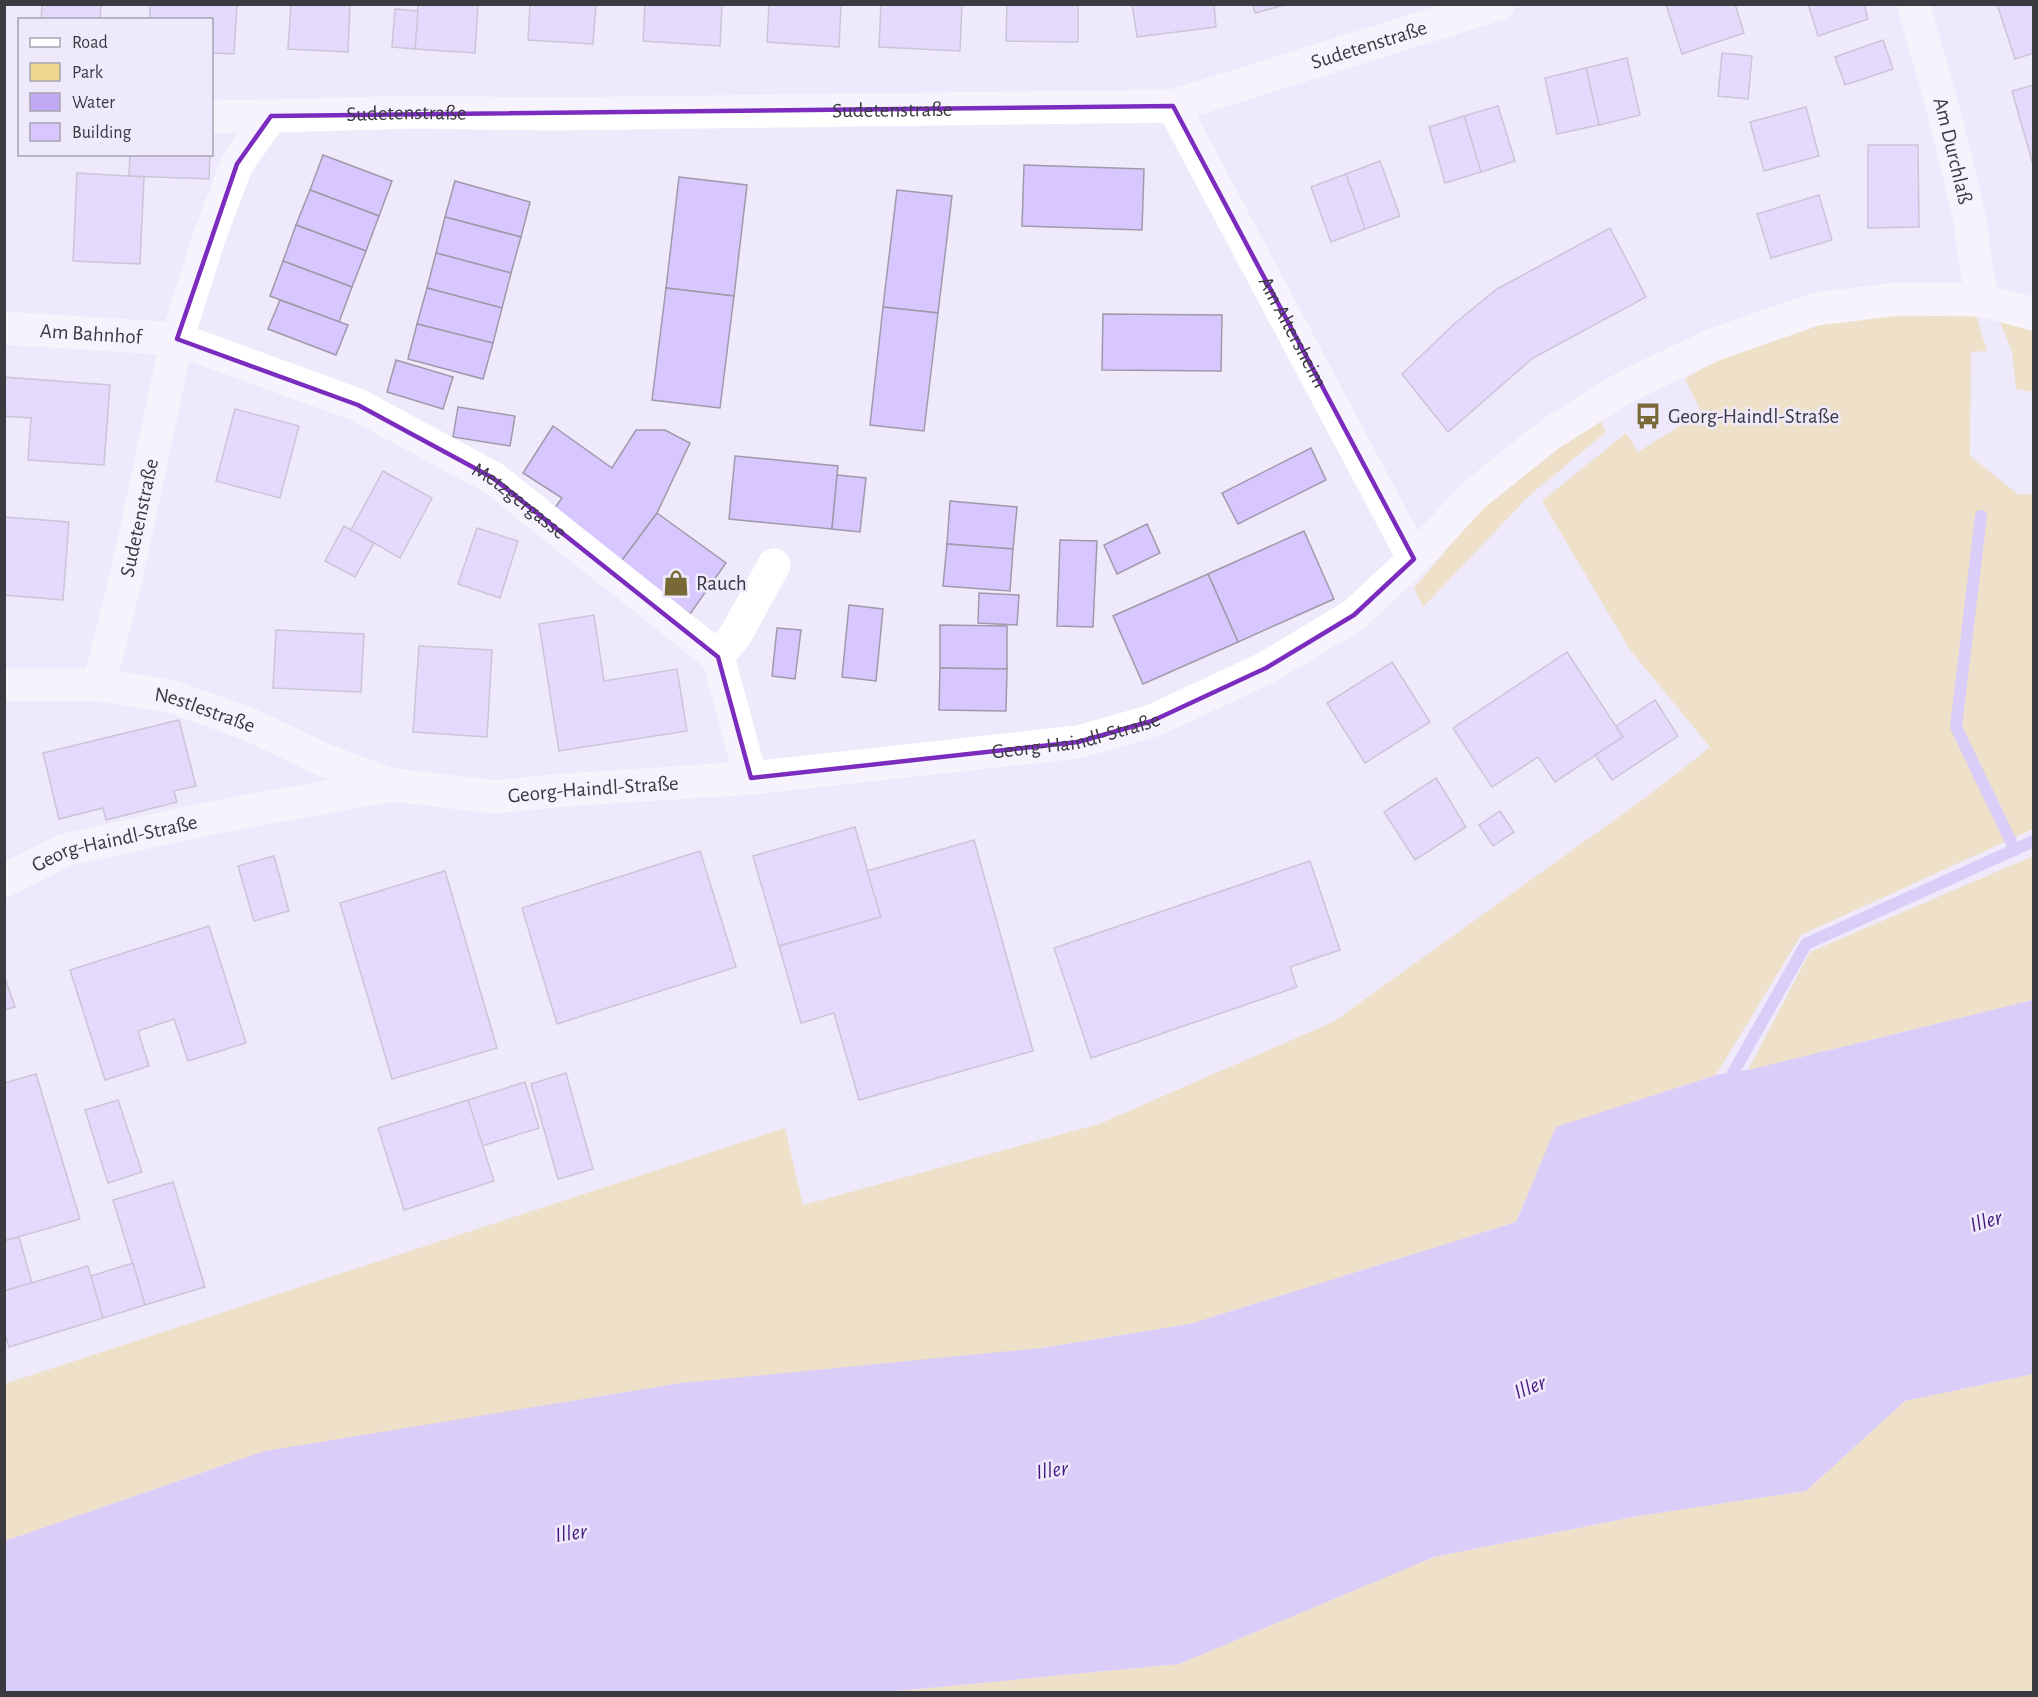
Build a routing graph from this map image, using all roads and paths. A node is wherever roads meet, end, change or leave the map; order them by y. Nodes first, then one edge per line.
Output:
1 (1498, 4) edge
2 (1913, 4) edge
3 (1173, 105) junction
4 (271, 116) junction
5 (213, 117) edge
6 (1981, 300) junction
7 (2034, 314) edge
8 (4, 328) edge
9 (177, 339) junction
10 (1414, 559) junction
11 (774, 566) dead end
12 (718, 657) junction
13 (4, 685) edge
14 (99, 685) junction
15 (751, 778) junction
16 (394, 786) junction
17 (4, 880) edge

1 - 3 street, Sudetenstraße
2 - 6 street, Am Durchlaß
3 - 4 street, Sudetenstraße
3 - 10 street, Am Altersheim
4 - 5 street, Sudetenstraße
4 - 9 street, Sudetenstraße
6 - 7 street, Georg-Haindl-Straße
6 - 10 street, Georg-Haindl-Straße
8 - 9 street, Am Bahnhof
9 - 12 street, Metzgergasse
9 - 14 street, Sudetenstraße
10 - 15 street, Georg-Haindl-Straße
11 - 12 street
12 - 15 street
13 - 14 street, Nestlestraße
14 - 16 street, Nestlestraße
15 - 16 street, Georg-Haindl-Straße
16 - 17 street, Georg-Haindl-Straße

